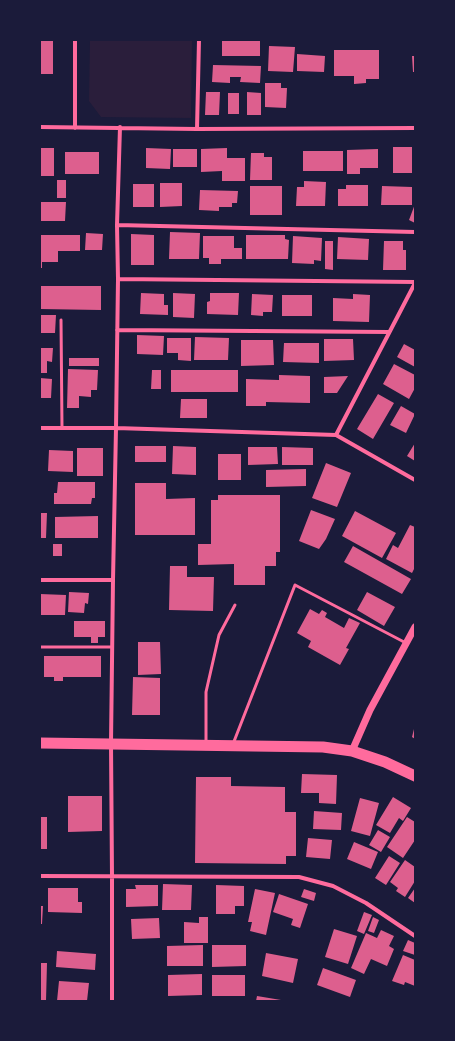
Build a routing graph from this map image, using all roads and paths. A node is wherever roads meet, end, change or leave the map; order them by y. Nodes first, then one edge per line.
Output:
1 (75, 40) edge
2 (199, 40) edge
3 (40, 127) edge
4 (75, 128) junction
5 (120, 128) junction
6 (415, 128) edge
7 (197, 129) junction
8 (117, 225) junction
9 (415, 232) edge
10 (118, 279) junction
11 (415, 282) edge
12 (61, 320) dead end
13 (117, 330) junction
14 (389, 332) junction
15 (40, 428) edge
16 (62, 428) junction
17 (116, 428) junction
18 (336, 435) junction
19 (415, 480) edge
20 (40, 580) edge
21 (113, 580) junction
22 (235, 605) dead end
23 (415, 628) edge
24 (407, 643) junction
25 (40, 647) edge
26 (112, 647) junction
27 (40, 743) edge
28 (111, 743) junction
29 (206, 745) junction
30 (232, 745) junction
31 (352, 751) junction
32 (415, 776) edge
33 (40, 876) edge
34 (112, 877) junction
35 (415, 936) edge
36 (112, 1001) edge

1 - 4 street
2 - 7 street
3 - 4 street
4 - 5 street
5 - 7 street
5 - 8 street
6 - 7 street
8 - 9 street
8 - 10 street
10 - 11 street
10 - 13 street
11 - 14 street
12 - 16 lane
13 - 14 street
13 - 17 street
14 - 18 street
15 - 16 street
16 - 17 street
17 - 18 street
17 - 21 street
18 - 19 street
20 - 21 street
21 - 26 street
22 - 29 lane
23 - 24 street
24 - 30 lane
24 - 31 street
25 - 26 lane
26 - 28 street
27 - 28 highway
28 - 29 highway
28 - 34 street
29 - 30 highway
30 - 31 highway
31 - 32 highway
33 - 34 street
34 - 35 street
34 - 36 street

